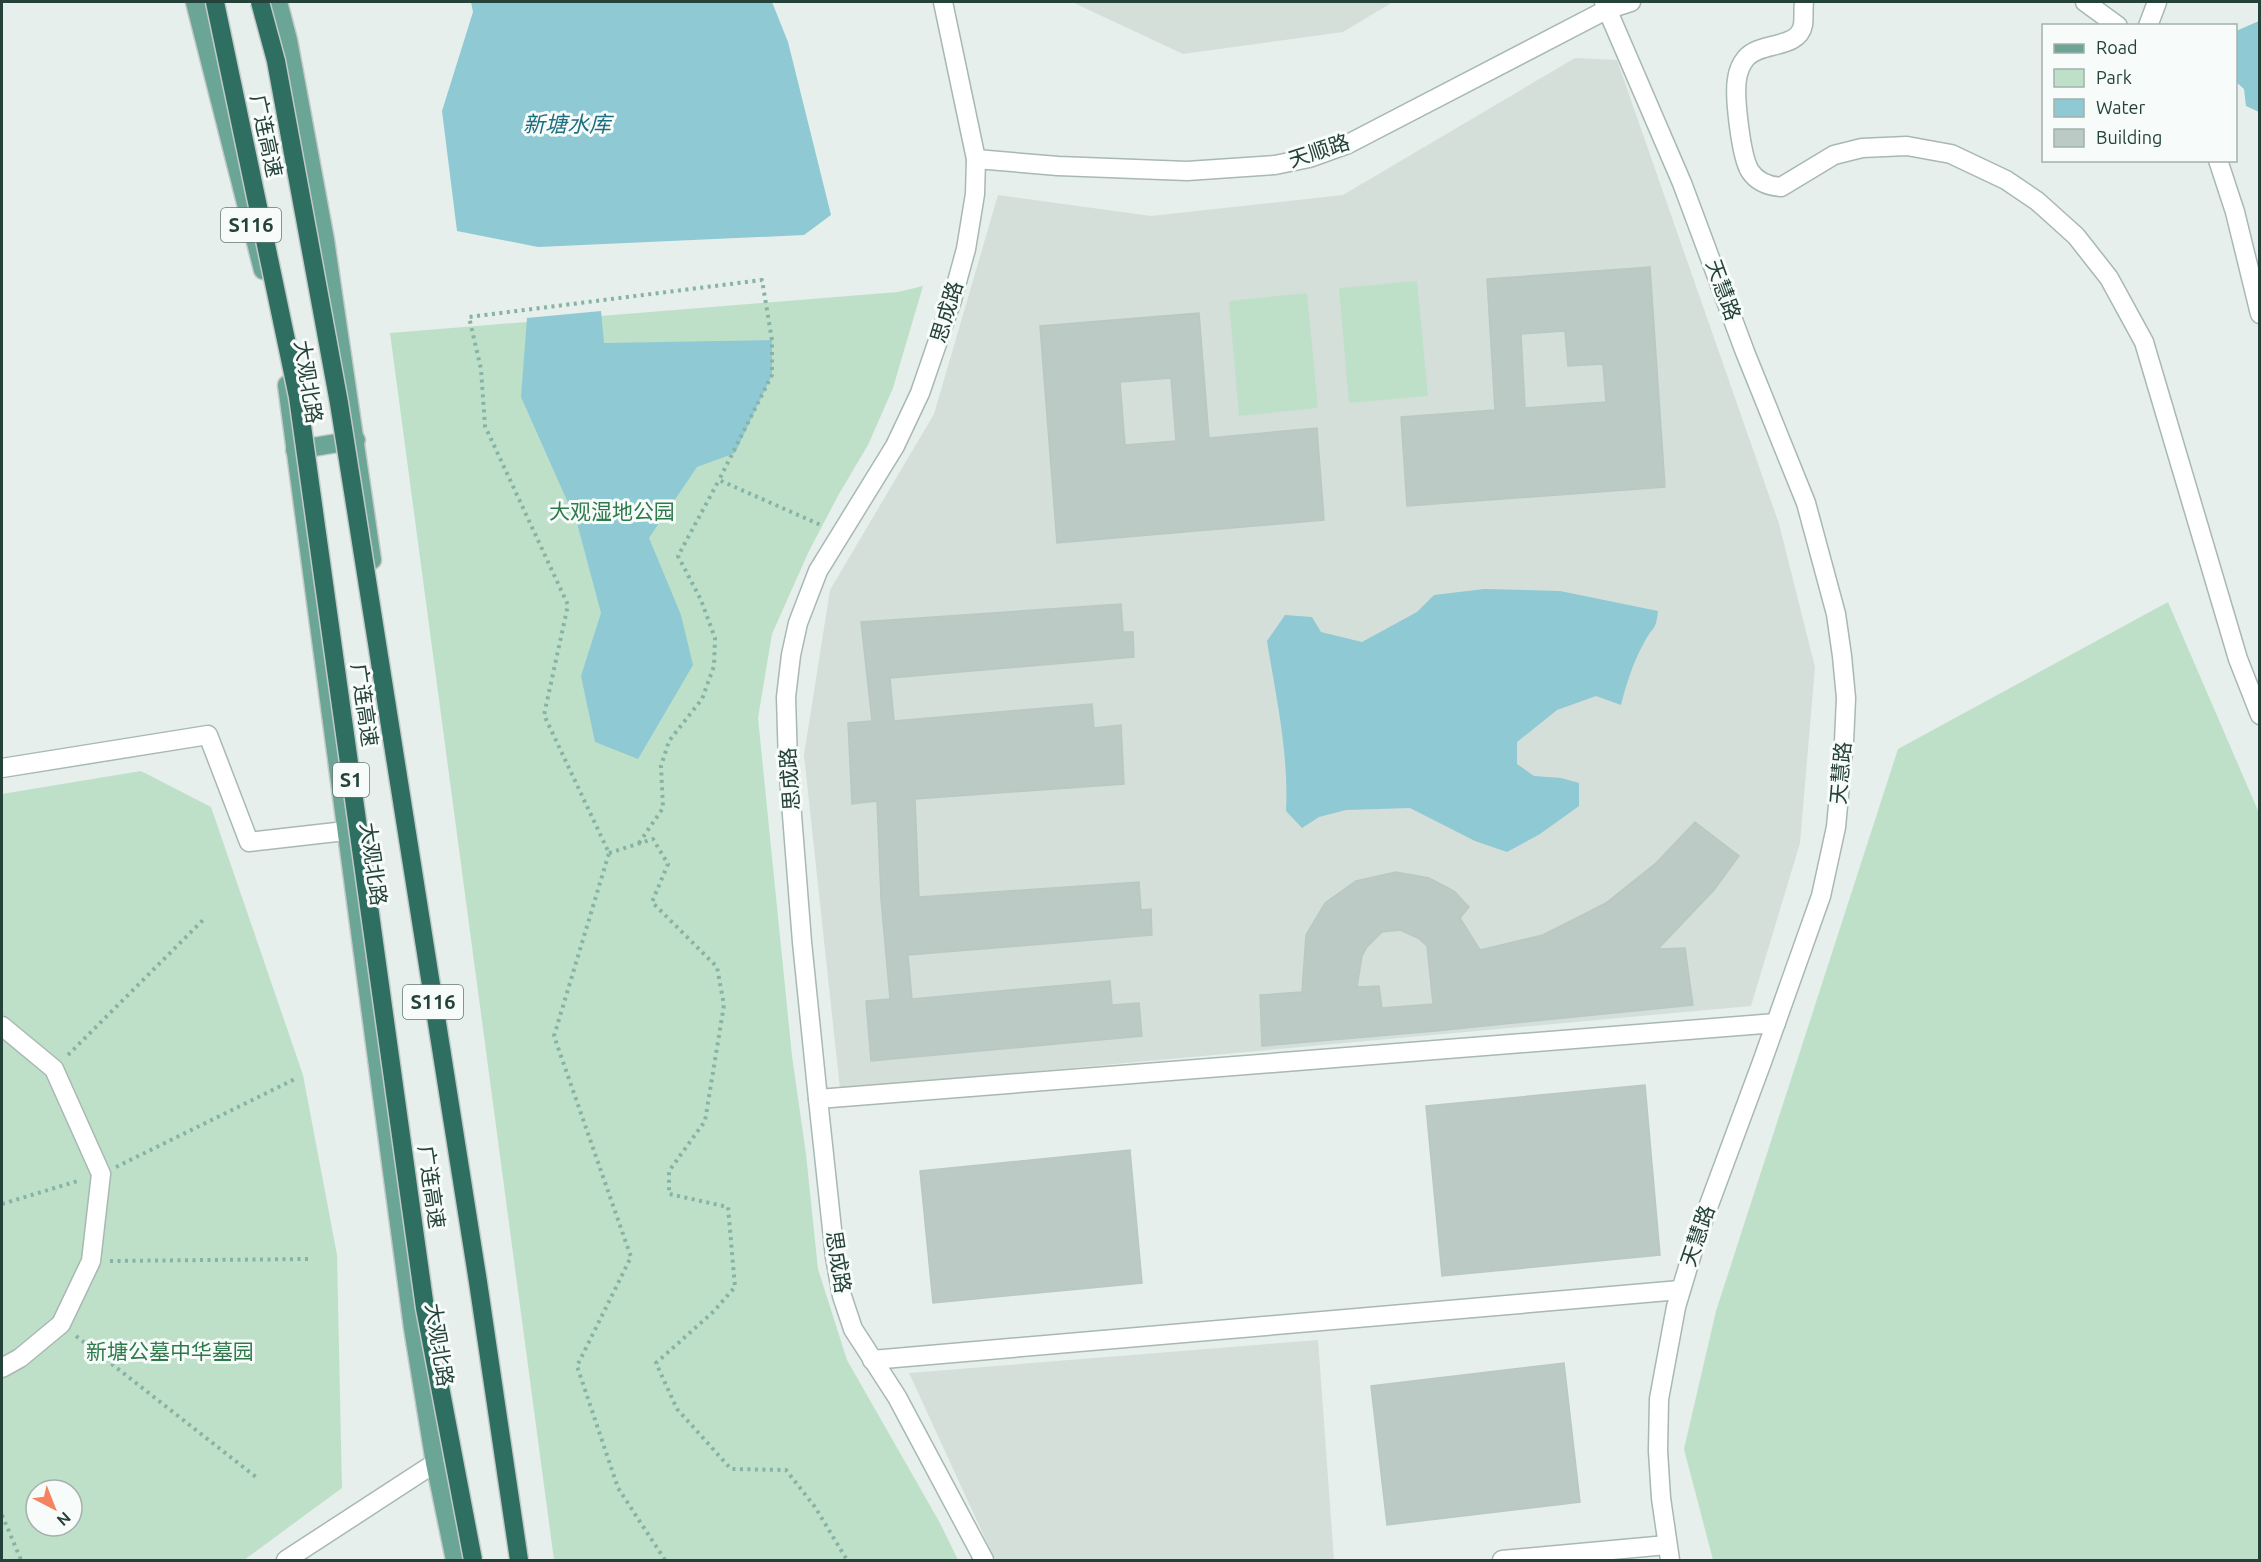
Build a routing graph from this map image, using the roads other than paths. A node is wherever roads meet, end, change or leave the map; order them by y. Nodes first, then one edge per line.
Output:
1 (195, 2) edge
2 (215, 2) edge
3 (260, 2) edge
4 (278, 2) edge
5 (943, 2) edge
6 (1631, 2) edge
7 (1804, 2) edge
8 (2085, 2) edge
9 (2157, 2) edge
10 (1605, 6) edge
11 (2115, 24) edge
12 (2149, 24) edge
13 (975, 159) junction
14 (2219, 162) edge
15 (2259, 314) edge
16 (356, 440) junction
17 (295, 450) junction
18 (2259, 715) edge
19 (2, 768) edge
20 (345, 831) junction
21 (1776, 1023) junction
22 (2, 1026) edge
23 (818, 1099) junction
24 (1680, 1290) junction
25 (872, 1360) junction
26 (2, 1368) edge
27 (435, 1463) junction
28 (1669, 1553) edge
29 (286, 1560) edge
30 (455, 1560) edge
31 (473, 1560) edge
32 (519, 1560) edge
33 (524, 1560) edge
34 (984, 1560) edge
35 (1502, 1560) edge

1 - 17 main road, 大观北路 / S116
2 - 31 highway, 广连高速 / S1, bridge
3 - 32 highway, 广连高速 / S1, bridge
4 - 16 main road, 大观北路 / S116
5 - 13 street, 思成路
6 - 10 street, 天顺路
7 - 18 street
8 - 11 street
9 - 12 street
10 - 13 street, 天顺路
10 - 21 street, 天慧路
13 - 23 street, 思成路
14 - 15 street
16 - 17 main road
16 - 33 main road, 大观北路 / S116
17 - 20 main road, 大观北路 / S116
19 - 20 street
20 - 27 main road, 大观北路 / S116
21 - 23 street
21 - 24 street, 天慧路
22 - 26 street
23 - 25 street, 思成路
24 - 25 street
24 - 28 street, 天慧路
25 - 34 street, 思成路
27 - 29 street
27 - 30 main road, 大观北路 / S116
28 - 35 street

